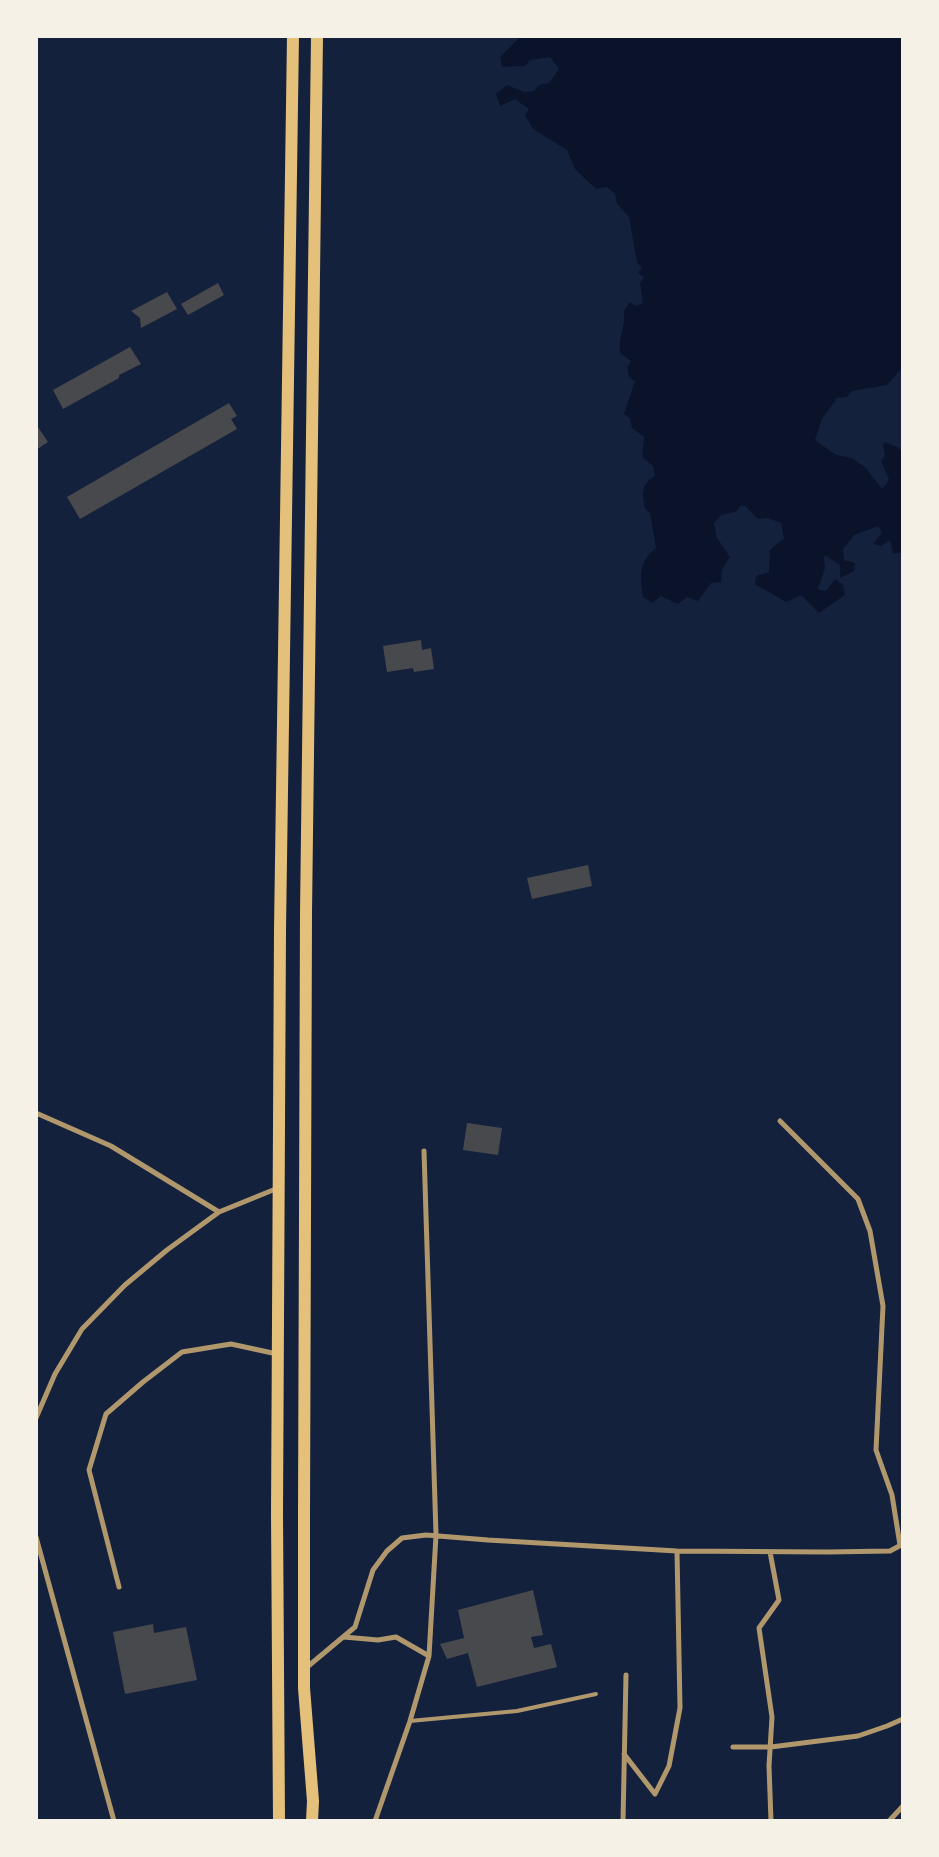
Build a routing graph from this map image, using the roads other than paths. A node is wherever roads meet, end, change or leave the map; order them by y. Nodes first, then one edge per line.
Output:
1 (293, 36) edge
2 (317, 36) edge
3 (36, 1113) edge
4 (780, 1121) dead end
5 (424, 1151) dead end
6 (279, 1188) junction
7 (219, 1212) junction
8 (278, 1354) junction
9 (36, 1418) edge
10 (436, 1535) junction
11 (36, 1537) edge
12 (901, 1544) edge
13 (677, 1551) junction
14 (770, 1552) junction
15 (119, 1588) dead end
16 (344, 1637) junction
17 (430, 1656) junction
18 (304, 1670) junction
19 (626, 1675) dead end
20 (596, 1694) dead end
21 (903, 1719) edge
22 (410, 1721) junction
23 (732, 1747) dead end
24 (771, 1747) junction
25 (624, 1754) junction
26 (903, 1806) edge
27 (114, 1821) edge
28 (279, 1821) edge
29 (312, 1821) edge
30 (375, 1821) edge
31 (623, 1821) edge
32 (771, 1821) edge
33 (889, 1821) edge

1 - 6 highway
2 - 18 highway
3 - 7 street
4 - 12 street
5 - 10 street
6 - 7 street
6 - 8 highway
7 - 9 street
8 - 15 street
8 - 28 highway
10 - 13 street
10 - 16 street
10 - 17 street
11 - 27 street
12 - 14 street
13 - 14 street
13 - 25 street
14 - 24 street
16 - 17 street
16 - 18 street
17 - 22 street
18 - 29 highway
19 - 25 street
20 - 22 lane
21 - 24 street
22 - 30 street
23 - 24 street
24 - 32 street
25 - 31 street
26 - 33 street

